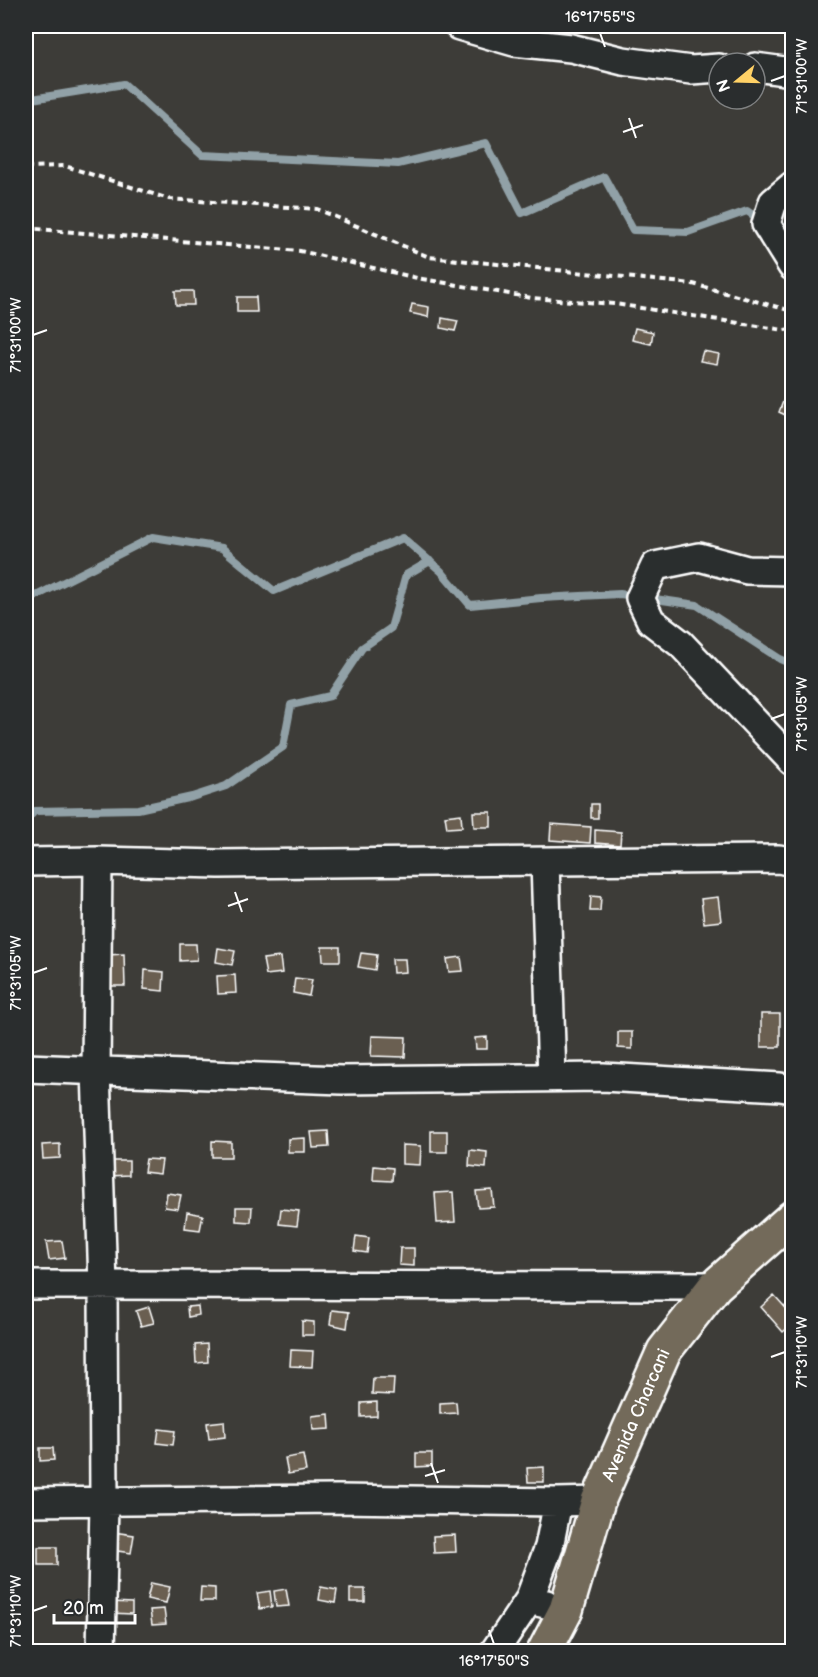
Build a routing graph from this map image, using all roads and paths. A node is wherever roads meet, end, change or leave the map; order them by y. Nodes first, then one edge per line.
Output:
1 (459, 26) edge
2 (707, 69) edge
3 (767, 69) edge
4 (792, 72) edge
5 (26, 166) edge
6 (792, 186) edge
7 (26, 228) edge
8 (792, 266) edge
9 (792, 311) edge
10 (792, 329) edge
11 (792, 571) edge
12 (792, 761) edge
13 (98, 861) junction
14 (26, 862) edge
15 (545, 862) junction
16 (792, 862) edge
17 (26, 1068) edge
18 (96, 1070) junction
19 (552, 1077) junction
20 (792, 1089) edge
21 (792, 1218) edge
22 (26, 1285) edge
23 (103, 1285) junction
24 (715, 1286) junction
25 (598, 1501) junction
26 (26, 1502) edge
27 (104, 1502) junction
28 (558, 1502) junction
29 (529, 1600) junction
30 (566, 1610) junction
31 (101, 1652) edge
32 (494, 1652) edge
33 (544, 1652) edge

1 - 2 street
3 - 4 street
5 - 9 path
6 - 8 street
7 - 10 path
11 - 12 street
13 - 14 street
13 - 15 street
13 - 18 street
15 - 16 street
15 - 19 street
17 - 18 street
18 - 19 street
18 - 23 street
19 - 20 street
21 - 24 main road, Avenida Charcani
22 - 23 street
23 - 24 street
23 - 27 street
24 - 25 main road, Avenida Charcani
25 - 28 street
25 - 30 main road, Avenida Charcani
26 - 27 street
27 - 28 street
27 - 31 street
28 - 29 street
29 - 30 street
29 - 32 street
30 - 33 main road, Avenida Charcani

